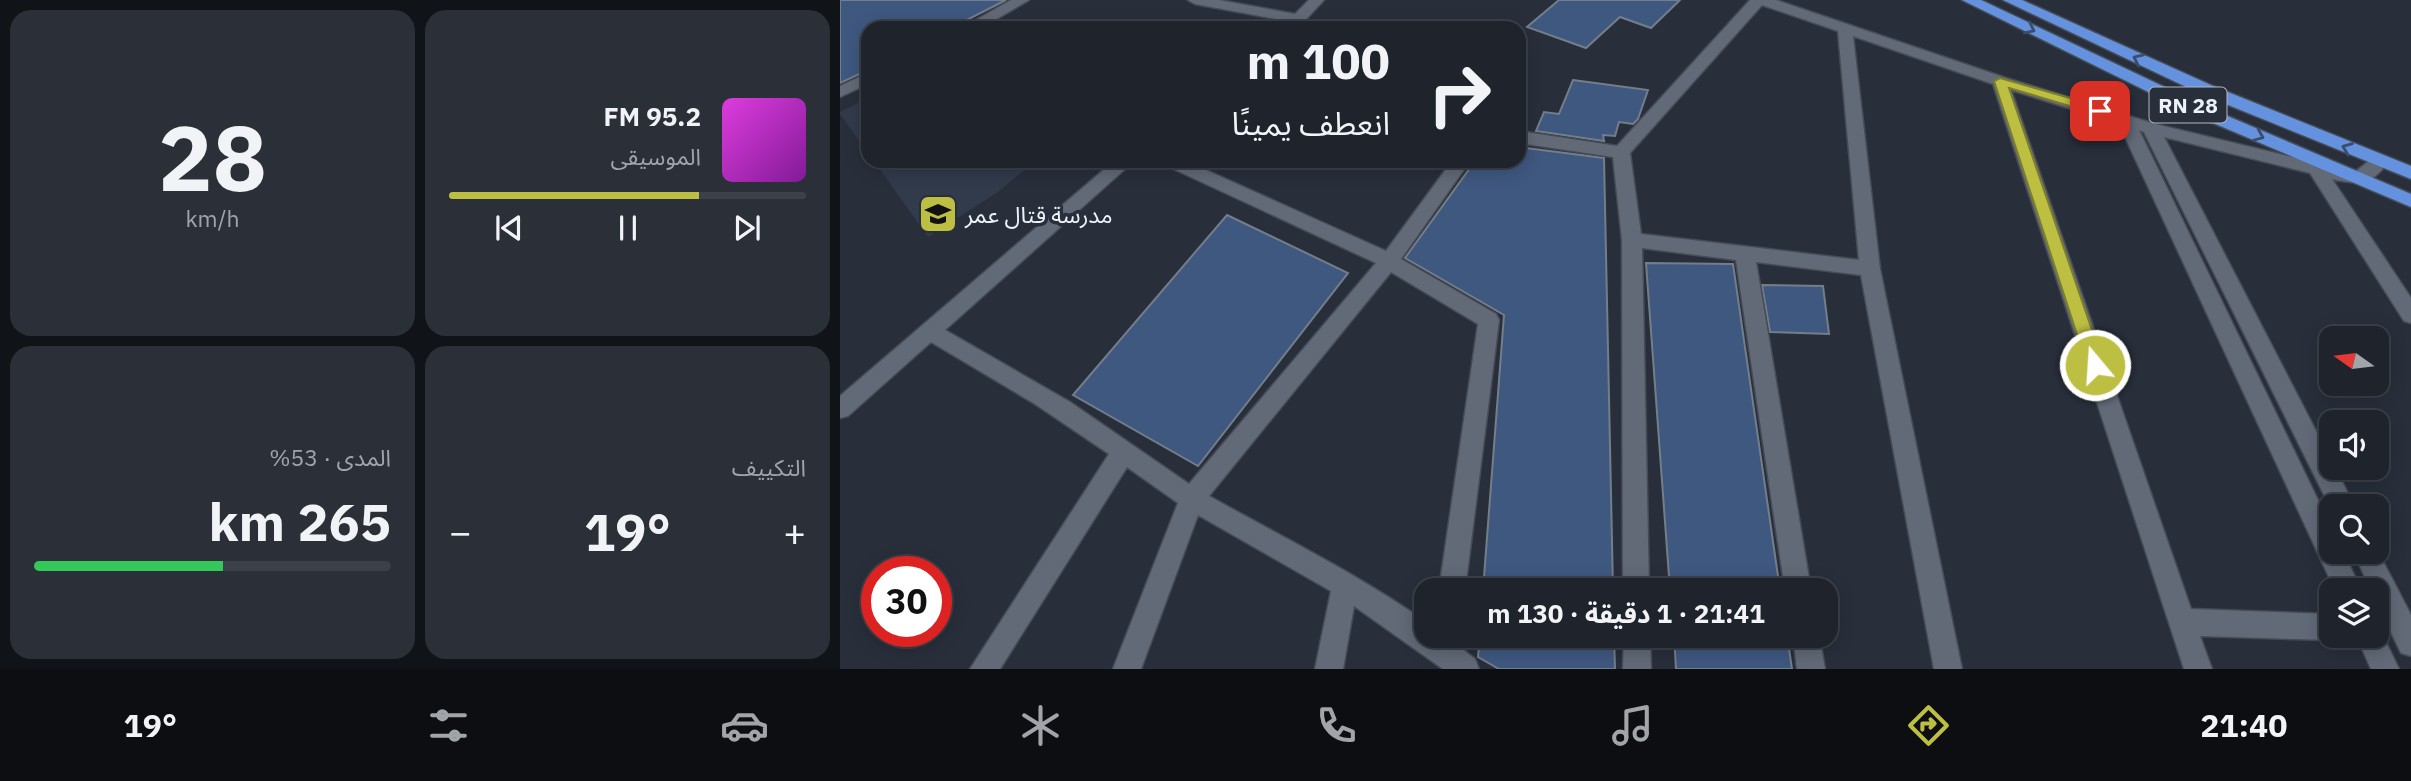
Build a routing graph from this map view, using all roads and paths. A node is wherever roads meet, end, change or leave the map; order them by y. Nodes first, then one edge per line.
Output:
1 (1022, 0) edge
2 (1195, 0) edge
3 (1317, 0) edge
4 (1760, 0) edge
5 (1969, 0) edge
6 (2010, 0) edge
7 (983, 21) edge
8 (1285, 21) edge
9 (1296, 21) edge
10 (1845, 29) junction
11 (2000, 81) junction
12 (861, 82) edge
13 (840, 92) edge
14 (2125, 118) junction
15 (2151, 128) junction
16 (1526, 137) edge
17 (1621, 152) junction
18 (2380, 161) junction
19 (1117, 168) edge
20 (1186, 168) edge
21 (1456, 168) edge
22 (2316, 169) junction
23 (2411, 173) edge
24 (2358, 179) junction
25 (2411, 201) edge
26 (1632, 240) junction
27 (1745, 255) junction
28 (1389, 261) junction
29 (1870, 269) junction
30 (2411, 314) edge
31 (929, 331) junction
32 (840, 409) edge
33 (1123, 453) junction
34 (2336, 494) edge
35 (1192, 498) junction
36 (2372, 564) edge
37 (1454, 578) edge
38 (1636, 578) edge
39 (1796, 578) edge
40 (2342, 578) edge
41 (1345, 587) junction
42 (2182, 622) junction
43 (1414, 626) edge
44 (2319, 627) edge
45 (2411, 643) edge
46 (1449, 648) edge
47 (1637, 648) edge
48 (1808, 648) edge
49 (2375, 648) edge
50 (984, 669) edge
51 (1127, 669) edge
52 (1329, 669) edge
53 (1465, 669) edge
54 (1637, 669) edge
55 (1811, 669) edge
56 (1948, 669) edge
57 (2198, 669) edge
58 (2385, 669) edge

1 - 7 street
2 - 8 street
3 - 9 street
4 - 10 street
4 - 17 street
5 -> 24 highway, RN 28
18 -> 6 highway, RN 28
10 - 11 street
10 - 29 street
11 - 14 street
11 - 42 street
12 - 13 street
14 - 15 street
14 - 40 street
15 - 22 street
15 - 34 street
16 - 17 street
17 - 26 street
18 - 23 highway, RN 28
18 - 24 street
19 - 31 street
20 - 28 street
21 - 28 street
22 - 24 street
22 - 30 street
24 - 25 highway, RN 28
26 - 27 street
26 - 38 street
27 - 29 street
27 - 39 street
28 - 35 street
28 - 37 street
29 - 56 street
31 - 32 street
31 - 33 street
33 - 35 street
33 - 50 street
35 - 41 street
35 - 51 street
36 - 45 street
41 - 43 street
41 - 52 street
42 - 44 street
42 - 57 street
46 - 53 street
47 - 54 street
48 - 55 street
49 - 58 street

